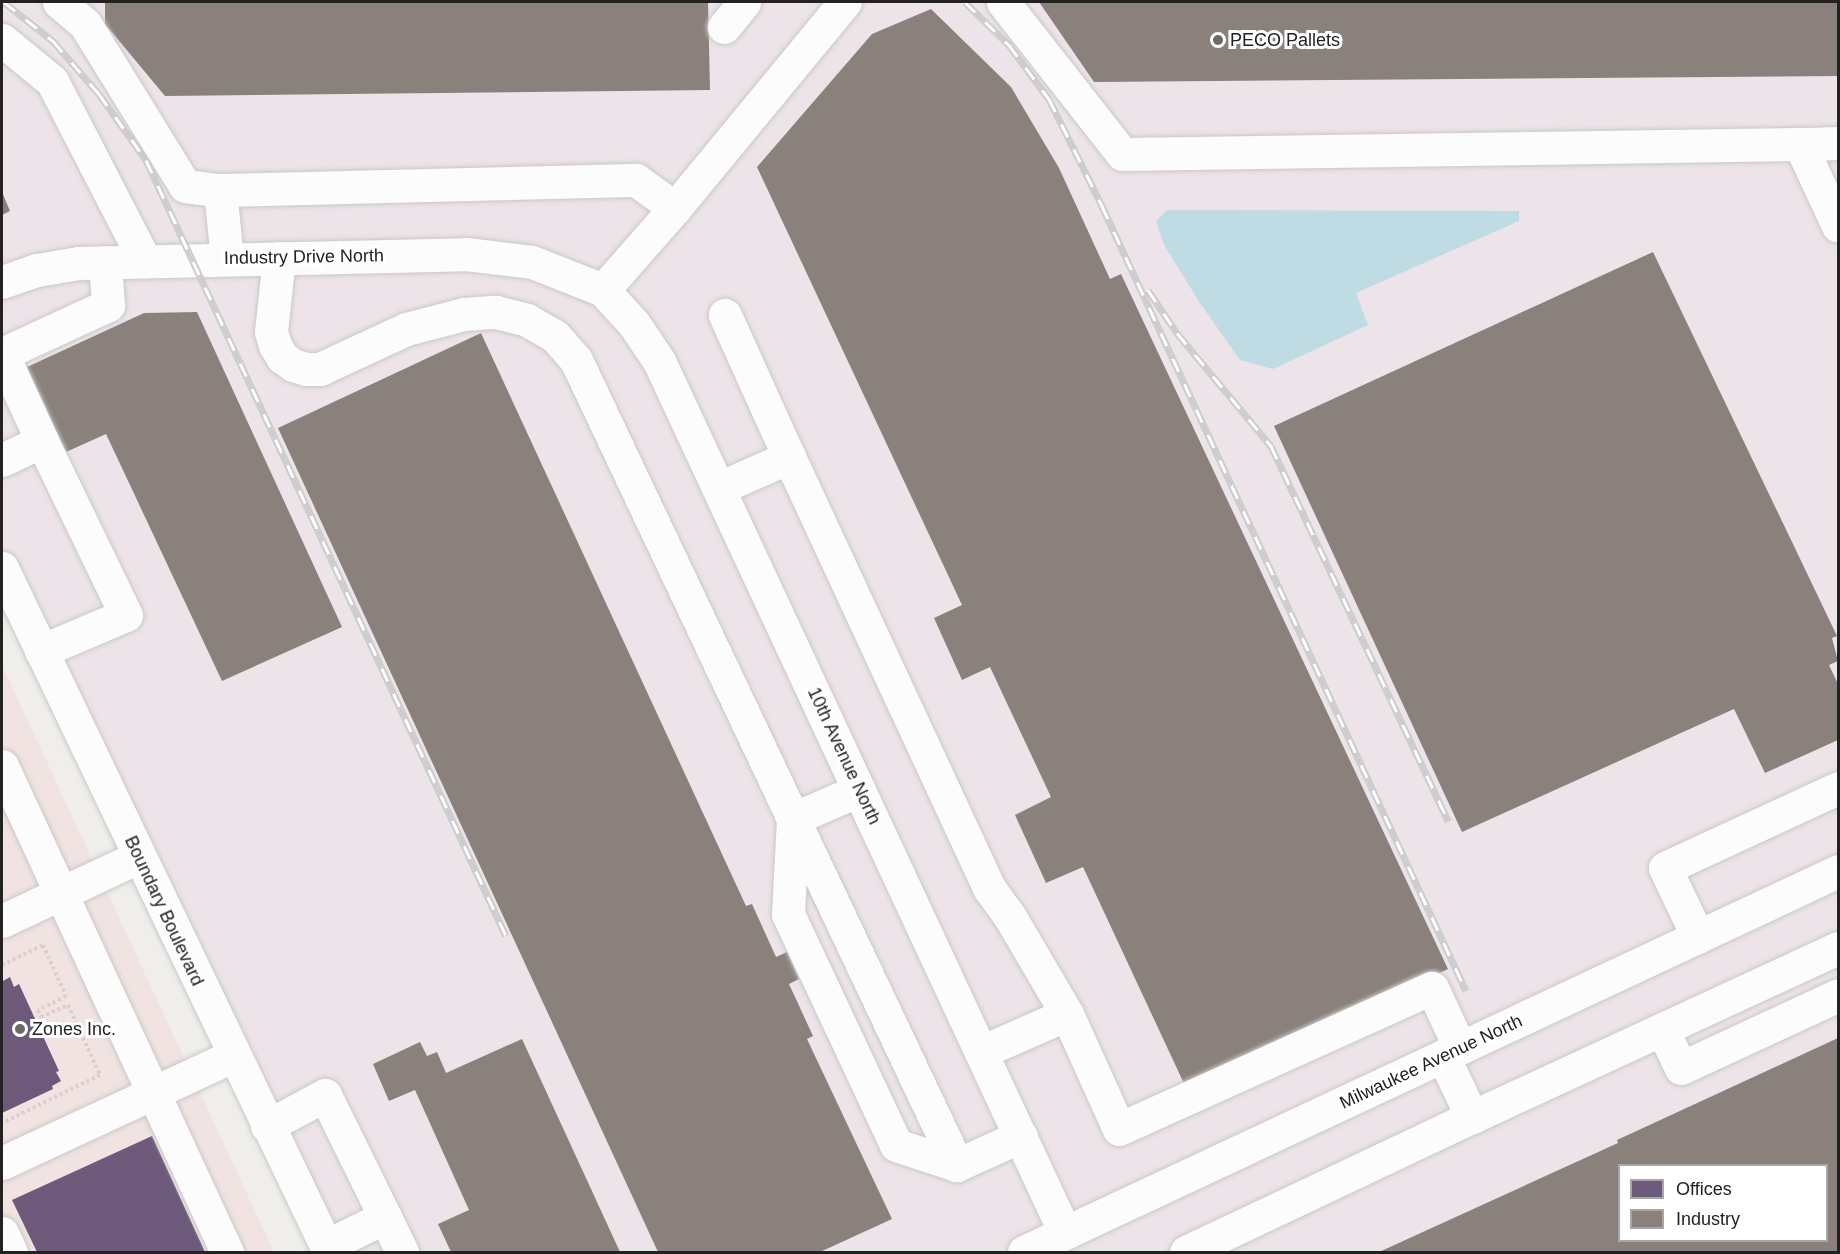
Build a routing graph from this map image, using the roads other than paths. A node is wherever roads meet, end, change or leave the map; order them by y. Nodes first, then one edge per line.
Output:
1 (59, 2) edge
2 (1003, 2) edge
3 (837, 4) edge
4 (82, 13) edge
5 (2, 40) edge
6 (1839, 143) edge
7 (1800, 144) junction
8 (220, 190) junction
9 (675, 208) junction
10 (1839, 226) edge
11 (279, 258) junction
12 (227, 259) junction
13 (145, 261) junction
14 (105, 262) junction
15 (2, 282) edge
16 (603, 290) junction
17 (725, 315) dead end
18 (2, 354) edge
19 (42, 441) junction
20 (789, 457) junction
21 (2, 460) edge
22 (719, 488) junction
23 (2, 568) edge
24 (9, 604) edge
25 (41, 651) junction
26 (2, 766) edge
27 (1839, 788) edge
28 (860, 790) junction
29 (793, 819) junction
30 (138, 857) junction
31 (1839, 871) edge
32 (61, 894) junction
33 (2, 921) edge
34 (1698, 937) junction
35 (1839, 948) edge
36 (1839, 995) edge
37 (1067, 1014) junction
38 (1662, 1029) junction
39 (981, 1052) junction
40 (1451, 1052) junction
41 (232, 1056) junction
42 (153, 1093) junction
43 (1472, 1117) junction
44 (267, 1126) junction
45 (1021, 1136) junction
46 (2, 1163) edge
47 (957, 1165) junction
48 (385, 1217) junction
49 (2, 1233) edge
50 (1065, 1233) junction
51 (327, 1249) edge
52 (1195, 1250) edge
53 (10, 1252) edge
54 (227, 1252) edge
55 (402, 1252) edge
56 (1024, 1252) edge

1 - 4 street
2 - 7 street
3 - 9 street
4 - 8 street
5 - 13 street
6 - 7 street
7 - 10 street
8 - 9 street
8 - 12 street
9 - 16 street
11 - 12 street, Industry Drive North
11 - 16 street, Industry Drive North
11 - 29 street
12 - 13 street, Industry Drive North
13 - 14 street, Industry Drive North
14 - 15 street, Industry Drive North
14 - 18 street
16 - 22 street, 10th Avenue North
17 - 20 street
18 - 19 street
19 - 21 street
19 - 25 street
20 - 22 street
20 - 37 street
22 - 28 street, 10th Avenue North
23 - 24 street, Boundary Boulevard
24 - 25 street, Boundary Boulevard
25 - 30 street, Boundary Boulevard
26 - 32 street
27 - 34 street
28 - 29 street
28 - 39 street, 10th Avenue North
29 - 47 street
29 - 47 street
30 - 32 street
30 - 41 street, Boundary Boulevard
31 - 34 street, Milwaukee Avenue North
32 - 33 street
32 - 42 street
34 - 40 street, Milwaukee Avenue North
35 - 38 street
36 - 38 street
37 - 39 street
37 - 40 street
38 - 43 street
39 - 45 street, 10th Avenue North
40 - 43 street
40 - 50 street, Milwaukee Avenue North
41 - 42 street
41 - 44 street, Boundary Boulevard
42 - 46 street
42 - 54 street
43 - 52 street
44 - 48 street
44 - 51 street, Boundary Boulevard
45 - 47 street
45 - 50 street, 10th Avenue North
48 - 51 street
48 - 55 street
49 - 53 street
50 - 56 street, Milwaukee Avenue North

